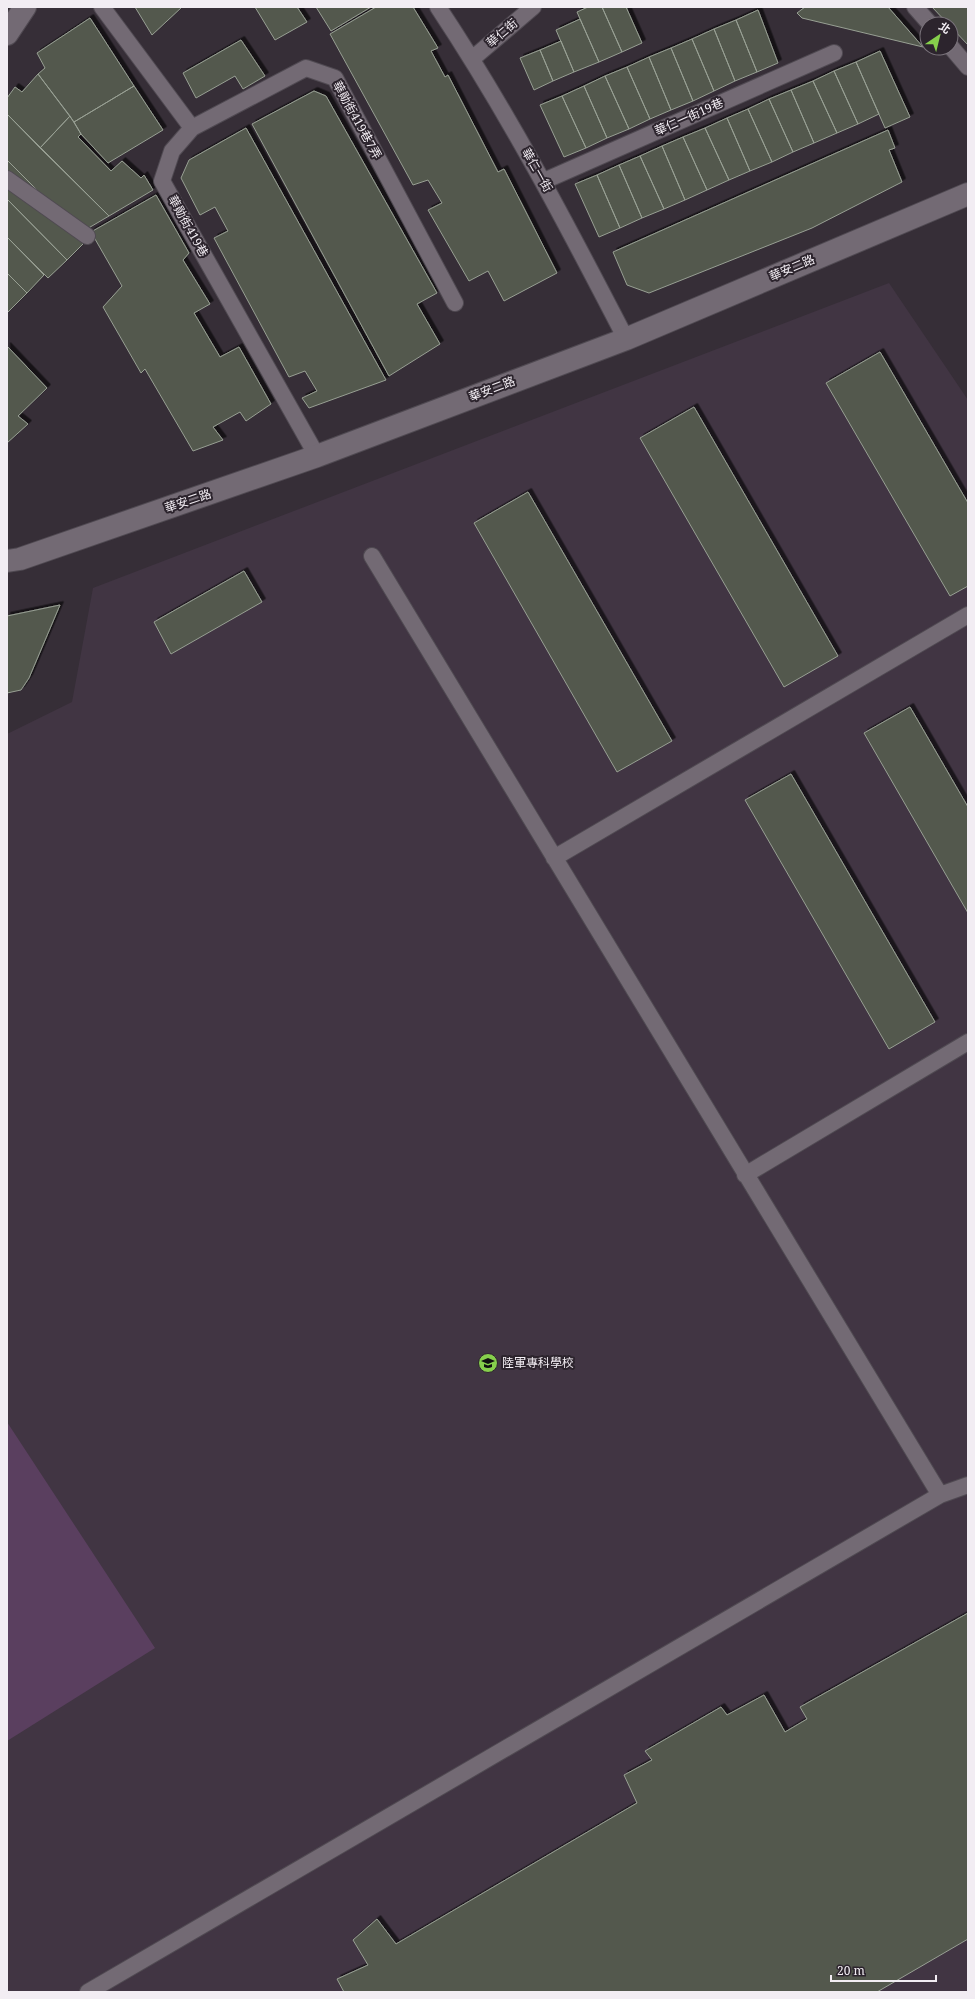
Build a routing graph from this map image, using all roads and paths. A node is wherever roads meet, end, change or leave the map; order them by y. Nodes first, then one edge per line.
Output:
1 (25, 7) edge
2 (102, 7) edge
3 (438, 7) edge
4 (533, 7) edge
5 (915, 7) edge
6 (923, 16) edge
7 (7, 34) edge
8 (834, 53) dead end
9 (958, 56) edge
10 (472, 59) junction
11 (968, 67) edge
12 (192, 128) junction
13 (7, 179) edge
14 (544, 181) junction
15 (968, 194) edge
16 (87, 236) dead end
17 (455, 303) dead end
18 (626, 338) junction
19 (317, 456) junction
20 (372, 556) dead end
21 (7, 561) edge
22 (968, 615) edge
23 (554, 858) junction
24 (968, 1042) edge
25 (745, 1175) junction
26 (968, 1485) edge
27 (940, 1495) junction
28 (88, 1992) edge

1 - 7 street
2 - 12 lane
3 - 10 lane, 華仁一街
4 - 10 lane, 華仁街
5 - 6 lane
8 - 14 lane, 華仁一街19巷
9 - 11 lane
10 - 14 lane, 華仁一街
12 - 17 lane, 華勛街419巷7弄
12 - 19 lane, 華勛街419巷
13 - 16 lane
14 - 18 lane, 華仁一街
15 - 18 street, 華安二路
18 - 19 street, 華安二路
19 - 21 street, 華安二路
20 - 23 lane
22 - 23 lane
23 - 25 lane
24 - 25 lane
25 - 27 lane
26 - 27 lane
27 - 28 lane

